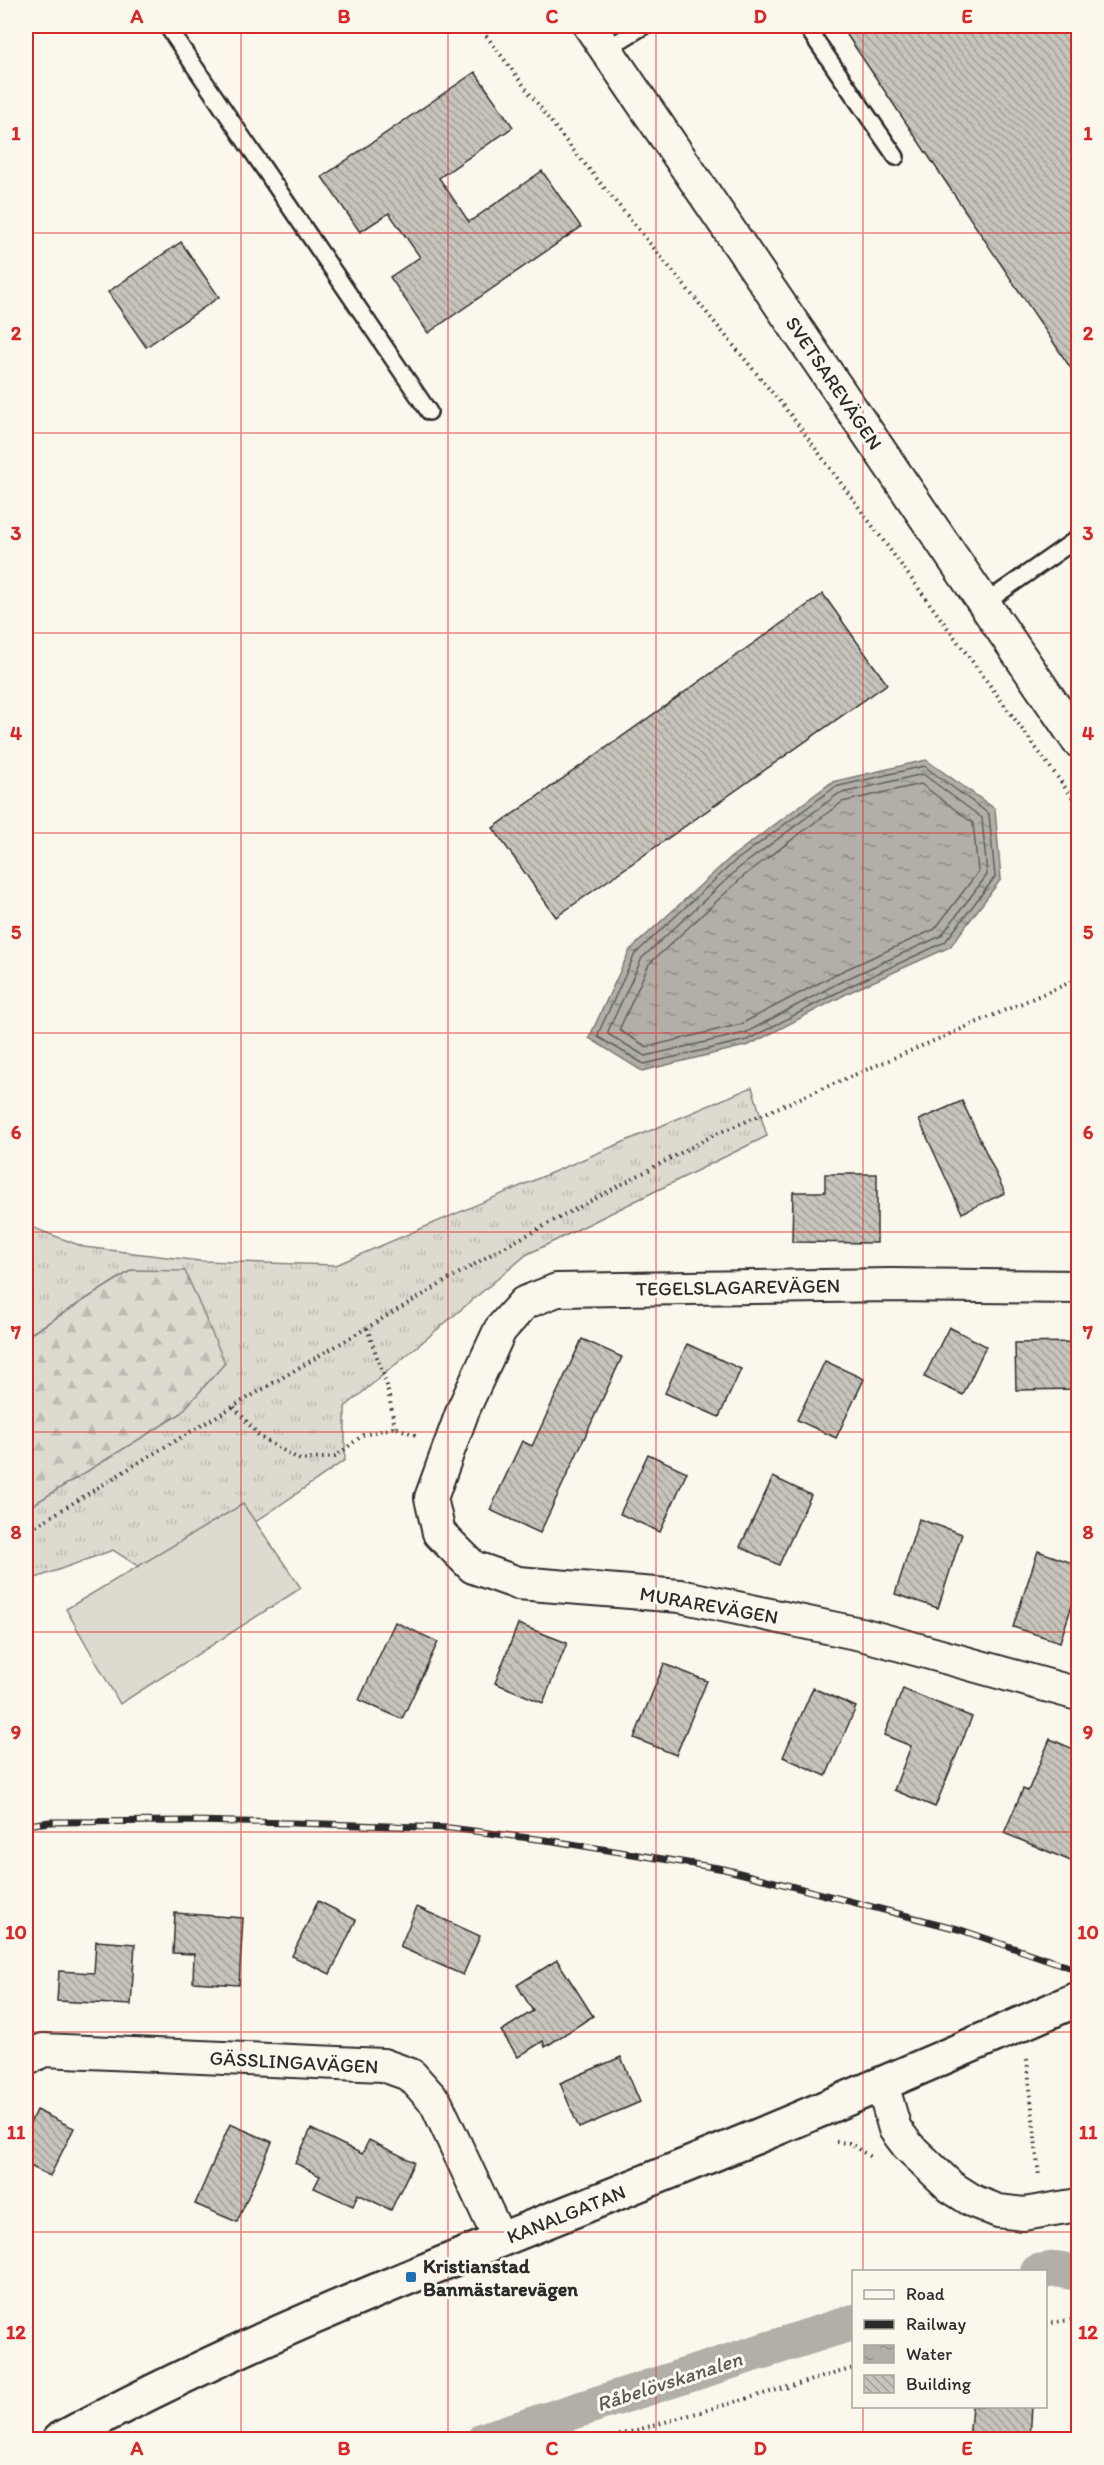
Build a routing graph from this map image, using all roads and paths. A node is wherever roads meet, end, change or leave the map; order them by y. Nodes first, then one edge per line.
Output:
1 (167, 26) edge
2 (479, 26) edge
3 (644, 26) edge
4 (806, 26) edge
5 (598, 37) edge
6 (896, 157) dead end
7 (429, 412) dead end
8 (1078, 538) edge
9 (985, 603) junction
10 (1078, 741) edge
11 (1078, 805) edge
12 (1078, 979) edge
13 (1078, 1287) edge
14 (367, 1328) junction
15 (234, 1407) junction
16 (463, 1410) joint
17 (395, 1427) junction
18 (450, 1447) junction
19 (26, 1533) edge
20 (1078, 1694) edge
21 (1078, 1999) edge
22 (1027, 2052) dead end
23 (26, 2060) edge
24 (882, 2084) junction
25 (831, 2141) dead end
26 (877, 2163) dead end
27 (1040, 2185) dead end
28 (1078, 2205) edge
29 (500, 2241) junction
30 (1078, 2319) edge
31 (1047, 2323) edge
32 (852, 2369) edge
33 (59, 2439) edge
34 (602, 2439) edge

1 - 7 lane
2 - 11 path
3 - 5 lane
4 - 6 lane
5 - 9 street, SVETSAREVÄGEN
8 - 9 lane
9 - 10 street, SVETSAREVÄGEN
12 - 14 path
13 - 16 street, TEGELSLAGAREVÄGEN
14 - 15 path
14 - 17 path
15 - 17 path
15 - 19 path
16 - 18 street, MURAREVÄGEN
17 - 18 path
18 - 20 street, MURAREVÄGEN
21 - 24 street, KANALGATAN
22 - 27 path
23 - 29 street, GÄSSLINGAVÄGEN
24 - 28 street
24 - 29 street, KANALGATAN
25 - 26 path
29 - 33 street, KANALGATAN
30 - 31 path
32 - 34 path

